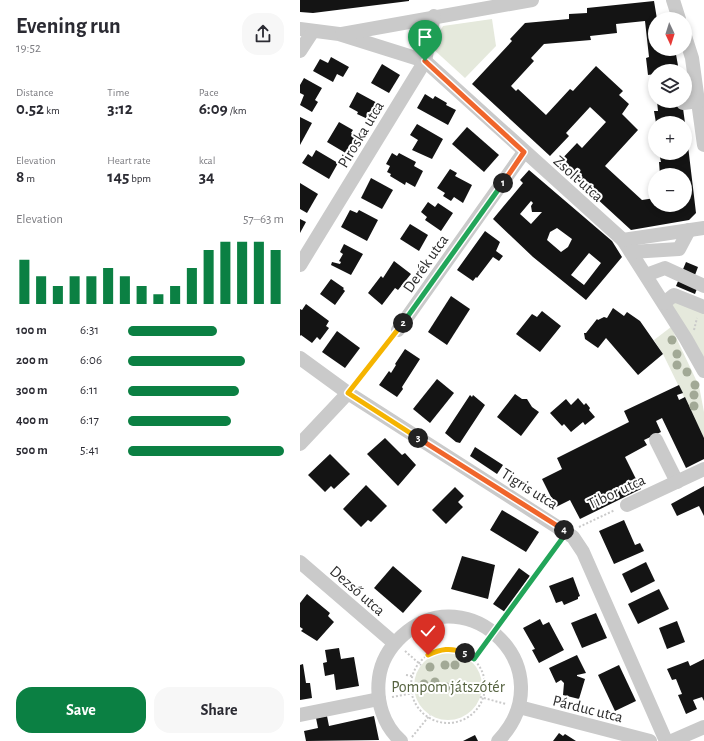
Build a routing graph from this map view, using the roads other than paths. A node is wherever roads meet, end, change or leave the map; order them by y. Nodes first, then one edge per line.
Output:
1 (532, 0) edge
2 (673, 0) edge
3 (501, 2) edge
4 (677, 12) edge
5 (434, 16) junction
6 (306, 30) edge
7 (339, 34) junction
8 (300, 51) edge
9 (691, 56) edge
10 (425, 61) junction
11 (699, 101) junction
12 (692, 102) edge
13 (704, 145) edge
14 (524, 152) junction
15 (704, 228) edge
16 (689, 230) junction
17 (623, 240) junction
18 (631, 252) junction
19 (300, 264) edge
20 (646, 275) junction
21 (704, 286) edge
22 (664, 303) junction
23 (701, 311) edge
24 (398, 330) road end
25 (300, 358) edge
26 (704, 372) edge
27 (348, 393) junction
28 (656, 440) dead end
29 (300, 444) edge
30 (704, 470) edge
31 (677, 482) junction
32 (627, 505) road end
33 (300, 562) edge
34 (394, 643) junction
35 (379, 700) junction
36 (519, 707) junction
37 (300, 714) edge
38 (704, 727) edge
39 (401, 741) edge
40 (498, 741) edge
41 (650, 741) edge
42 (666, 741) edge
43 (672, 741) edge

1 - 3 street
2 - 4 street
3 - 5 street
5 - 7 street
5 - 10 street, Piroska utca
6 - 7 street
6 - 8 street
7 - 10 street
9 - 11 street
10 - 14 street, Zsolt utca
10 - 19 street, Piroska utca
11 - 12 street
11 - 13 street
14 - 17 street, Zsolt utca
14 - 24 street, Derék utca
15 - 16 street
16 - 17 street
16 - 18 street
17 - 18 street, Zsolt utca
18 - 20 street, Zsolt utca
20 - 21 street
20 - 22 street, Zsolt utca
22 - 23 street
22 - 26 street, Zsolt utca
25 - 27 street, Tigris utca
27 - 29 street
27 - 42 street, Tigris utca
28 - 31 street
30 - 31 street, Tibor utca
31 - 32 street, Tibor utca
33 - 34 street, Dezső utca
34 - 35 street
34 - 36 street
35 - 37 street
35 - 39 street
36 - 40 street
36 - 41 street, Párduc utca
38 - 43 street

